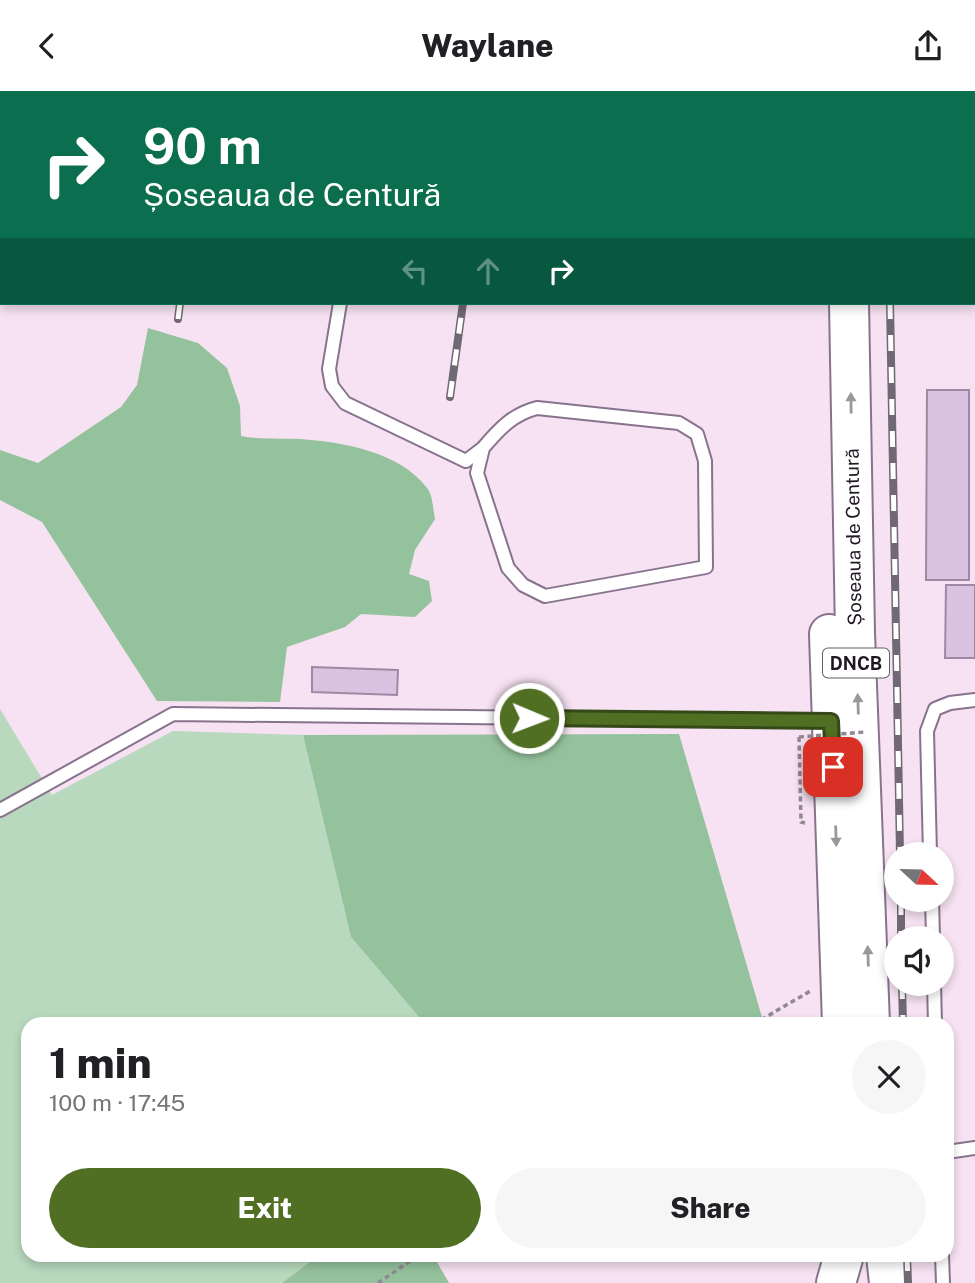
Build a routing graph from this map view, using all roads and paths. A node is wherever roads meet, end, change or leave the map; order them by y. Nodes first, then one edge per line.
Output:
1 (340, 305) edge
2 (822, 305) edge
3 (849, 305) edge
4 (483, 448) junction
5 (975, 700) edge
6 (832, 730) junction
7 (0, 810) edge
8 (801, 822) dead end
9 (930, 842) edge
10 (935, 996) edge
11 (842, 1006) edge
12 (765, 1017) edge
13 (870, 1017) edge
14 (936, 1017) edge
15 (975, 1148) edge
16 (954, 1151) edge
17 (409, 1262) edge
18 (842, 1262) edge
19 (844, 1262) edge
20 (871, 1262) edge
21 (887, 1262) edge
22 (942, 1262) edge
23 (378, 1283) edge
24 (836, 1283) edge
25 (844, 1283) edge
26 (871, 1283) edge
27 (889, 1283) edge
28 (943, 1283) edge

1 - 4 lane
2 - 6 main road, Șoseaua de Centură / DNCB
13 -> 3 main road, Șoseaua de Centură / DNCB
4 - 4 lane
5 - 9 lane
6 - 6 path, bridge
6 - 7 lane
6 - 8 path
6 -> 11 main road, Șoseaua de Centură / DNCB
10 - 14 lane
11 - 12 path
15 - 16 lane
17 - 23 path
18 - 24 main road
19 - 25 main road
20 - 26 main road
21 - 27 main road
22 - 28 lane

